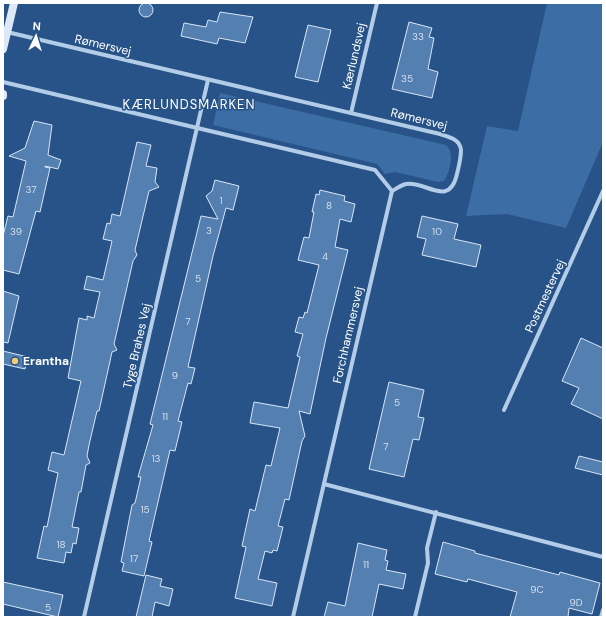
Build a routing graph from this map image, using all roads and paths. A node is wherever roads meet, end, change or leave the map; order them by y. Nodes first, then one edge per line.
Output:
1 (14, 3) edge
2 (377, 3) edge
3 (7, 32) junction
4 (3, 49) edge
5 (208, 80) junction
6 (3, 82) edge
7 (351, 113) junction
8 (197, 128) junction
9 (392, 191) junction
10 (603, 191) edge
11 (504, 410) dead end
12 (324, 484) junction
13 (436, 512) junction
14 (603, 557) edge
15 (603, 610) edge
16 (84, 617) edge
17 (293, 617) edge
18 (415, 617) edge
19 (601, 617) edge

1 - 3 main road
2 - 7 street, Kærlundsvej
3 - 4 main road
3 - 5 street, Rømersvej
5 - 7 street, Rømersvej
5 - 8 street, Tyge Brahes Vej
6 - 8 street
7 - 9 street, Rømersvej
8 - 9 street
8 - 16 street, Tyge Brahes Vej
9 - 12 street, Forchhammersvej
10 - 11 street, Postmestervej
12 - 13 street
12 - 17 street, Forchhammersvej
13 - 14 street
13 - 18 street
15 - 19 street

